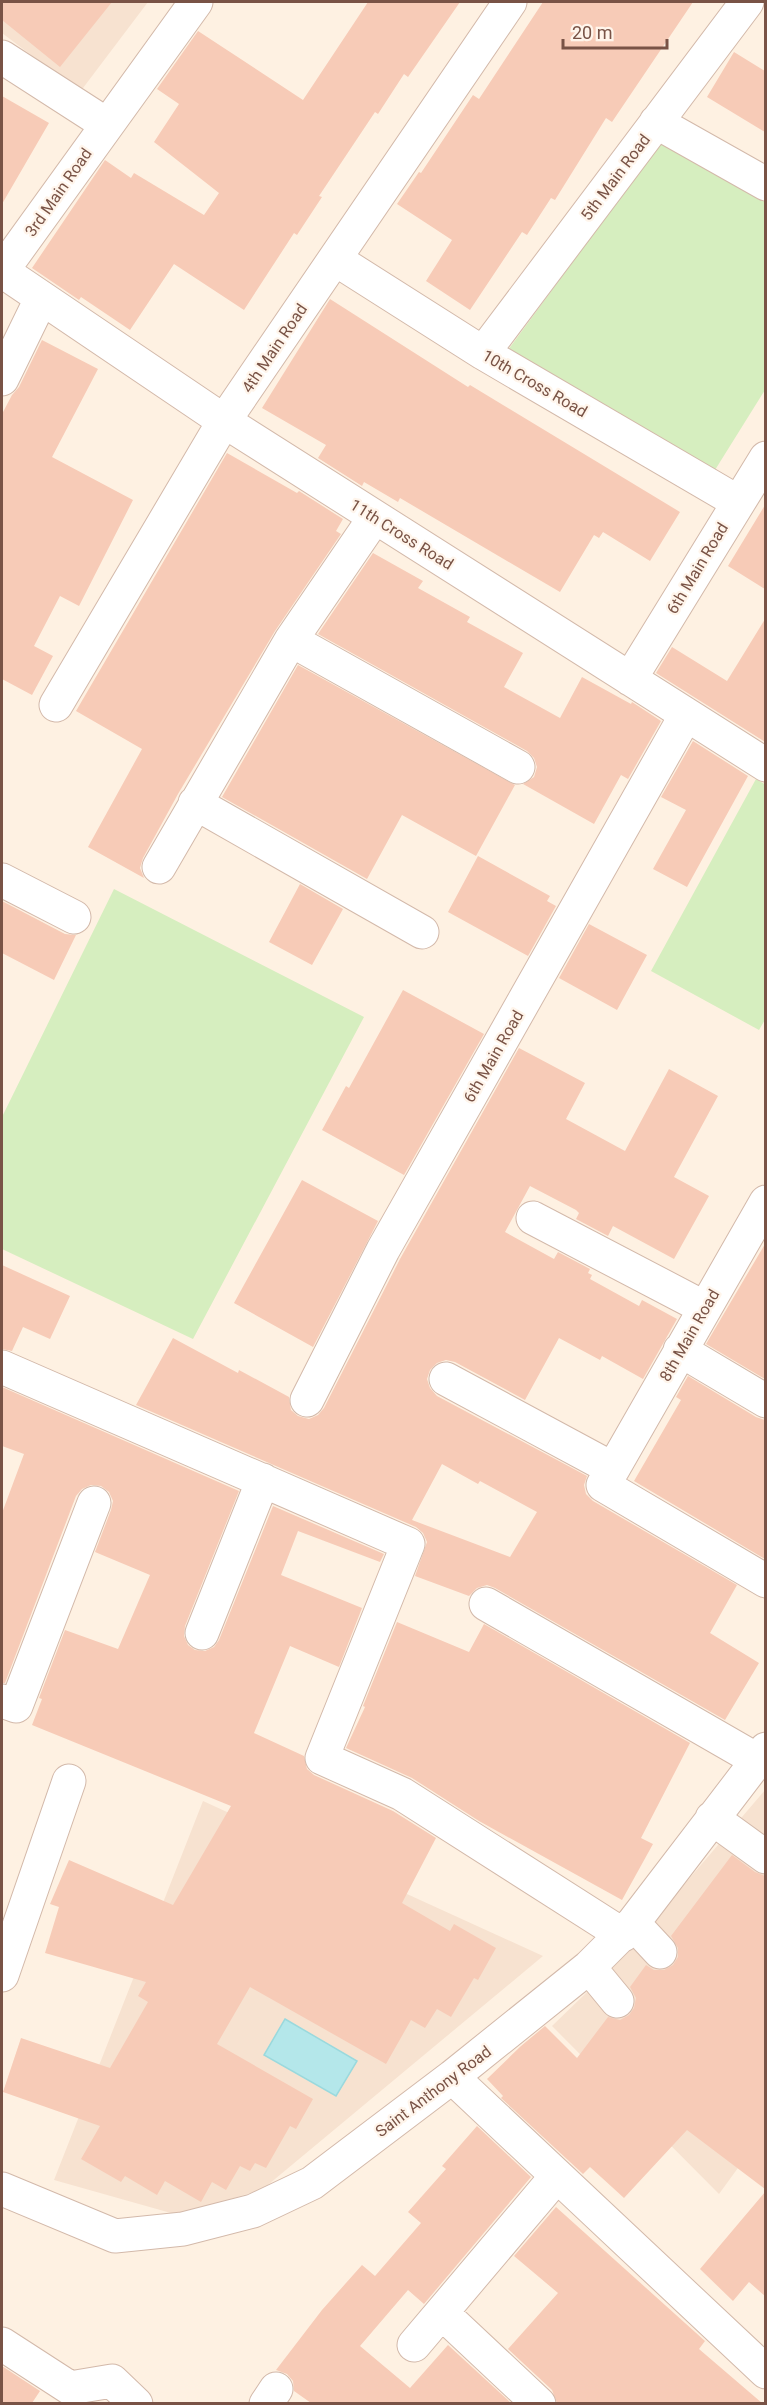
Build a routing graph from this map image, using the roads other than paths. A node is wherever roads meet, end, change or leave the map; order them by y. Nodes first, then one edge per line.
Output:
1 (196, 2) edge
2 (510, 2) edge
3 (747, 2) edge
4 (2, 57) edge
5 (656, 122) junction
6 (106, 124) junction
7 (765, 184) edge
8 (335, 259) junction
9 (41, 299) junction
10 (483, 353) junction
11 (2, 379) edge
12 (224, 421) junction
13 (765, 458) edge
14 (738, 502) junction
15 (375, 518) junction
16 (291, 640) junction
17 (630, 679) junction
18 (56, 705) dead end
19 (686, 715) junction
20 (765, 765) edge
21 (518, 767) dead end
22 (195, 803) junction
23 (159, 867) dead end
24 (2, 880) edge
25 (74, 917) dead end
26 (422, 932) dead end
27 (765, 1205) edge
28 (533, 1218) dead end
29 (705, 1308) junction
30 (680, 1350) junction
31 (2, 1367) edge
32 (446, 1380) dead end
33 (307, 1400) dead end
34 (765, 1401) edge
35 (613, 1469) junction
36 (263, 1480) junction
37 (94, 1503) dead end
38 (765, 1581) edge
39 (486, 1605) dead end
40 (202, 1633) dead end
41 (2, 1701) edge
42 (761, 1755) edge
43 (69, 1781) dead end
44 (712, 1818) junction
45 (765, 1857) edge
46 (628, 1929) junction
47 (660, 1952) dead end
48 (589, 1967) junction
49 (2, 1975) edge
50 (617, 2001) dead end
51 (452, 2077) junction
52 (556, 2177) junction
53 (2, 2189) edge
54 (442, 2313) junction
55 (2, 2344) edge
56 (414, 2345) dead end
57 (765, 2372) edge
58 (136, 2403) edge
59 (539, 2403) edge

1 - 6 street, 3rd Main Road
2 - 8 street, 4th Main Road
3 - 5 street, 5th Main Road
4 - 6 street
5 - 7 street
5 - 10 street, 5th Main Road
6 - 9 street, 3rd Main Road
8 - 10 street, 10th Cross Road
8 - 12 street, 4th Main Road
9 - 11 street
9 - 12 street, 11th Cross Road
10 - 14 street, 10th Cross Road
12 - 15 street, 11th Cross Road
12 - 18 street, 4th Main Road
13 - 14 street, 6th Main Road
14 - 17 street, 6th Main Road
15 - 16 street
15 - 17 street, 11th Cross Road
16 - 21 street
16 - 22 street
17 - 19 street, 11th Cross Road
19 - 20 street, 11th Cross Road
19 - 33 street, 6th Main Road
22 - 23 street
22 - 26 street
24 - 25 street
27 - 29 street, 8th Main Road
28 - 29 street
29 - 30 street, 8th Main Road
30 - 34 street
30 - 35 street, 8th Main Road
31 - 36 street
32 - 35 street
35 - 38 street
36 - 40 street
36 - 46 street
37 - 41 street
39 - 42 street
42 - 44 street, Saint Anthony Road
43 - 49 street
44 - 45 street
44 - 46 street, Saint Anthony Road
46 - 47 street
46 - 48 street, Saint Anthony Road
48 - 50 street
48 - 51 street, Saint Anthony Road
51 - 52 street
51 - 53 street, Saint Anthony Road
52 - 54 street
52 - 57 street
54 - 56 street
54 - 59 street
55 - 58 street

